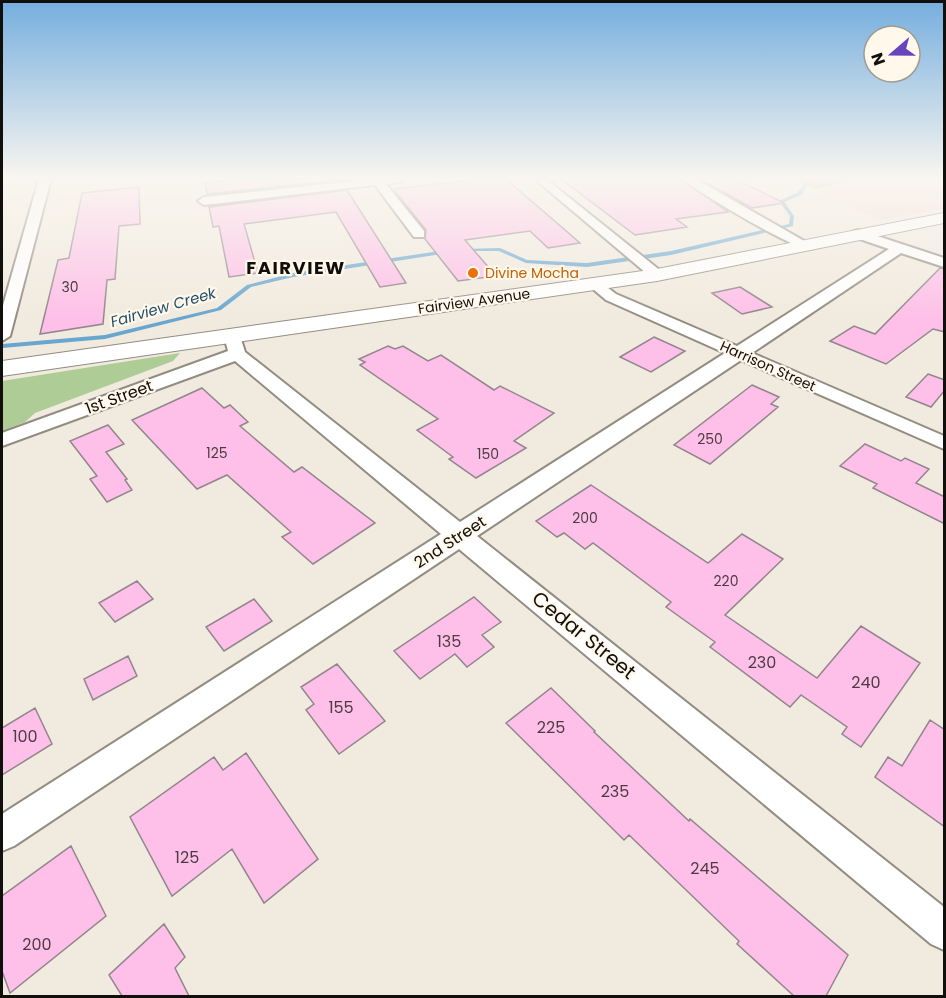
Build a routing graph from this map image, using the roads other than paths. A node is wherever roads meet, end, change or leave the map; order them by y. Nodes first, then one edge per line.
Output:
1 (32, 226) edge
2 (412, 226) edge
3 (597, 226) edge
4 (768, 226) edge
5 (904, 226) edge
6 (419, 234) dead end
7 (859, 234) junction
8 (806, 246) junction
9 (898, 249) junction
10 (945, 263) edge
11 (651, 270) junction
12 (594, 284) junction
13 (3, 332) edge
14 (234, 345) junction
15 (738, 353) junction
16 (2, 369) edge
17 (2, 440) edge
18 (945, 443) edge
19 (461, 534) junction
20 (2, 834) edge
21 (945, 931) edge

1 - 13 street
2 - 6 street
3 - 11 street
4 - 8 street
5 - 7 main road, Fairview Avenue
7 - 8 main road, Fairview Avenue
7 - 9 street
8 - 11 main road, Fairview Avenue
9 - 10 street
9 - 15 street, 2nd Street
11 - 12 main road, Fairview Avenue
12 - 14 main road, Fairview Avenue
12 - 15 street, Harrison Street
14 - 16 main road, Fairview Avenue
14 - 17 street, 1st Street
14 - 19 street, Cedar Street
15 - 18 street, Harrison Street
15 - 19 street, 2nd Street
19 - 20 street, 2nd Street
19 - 21 street, Cedar Street

